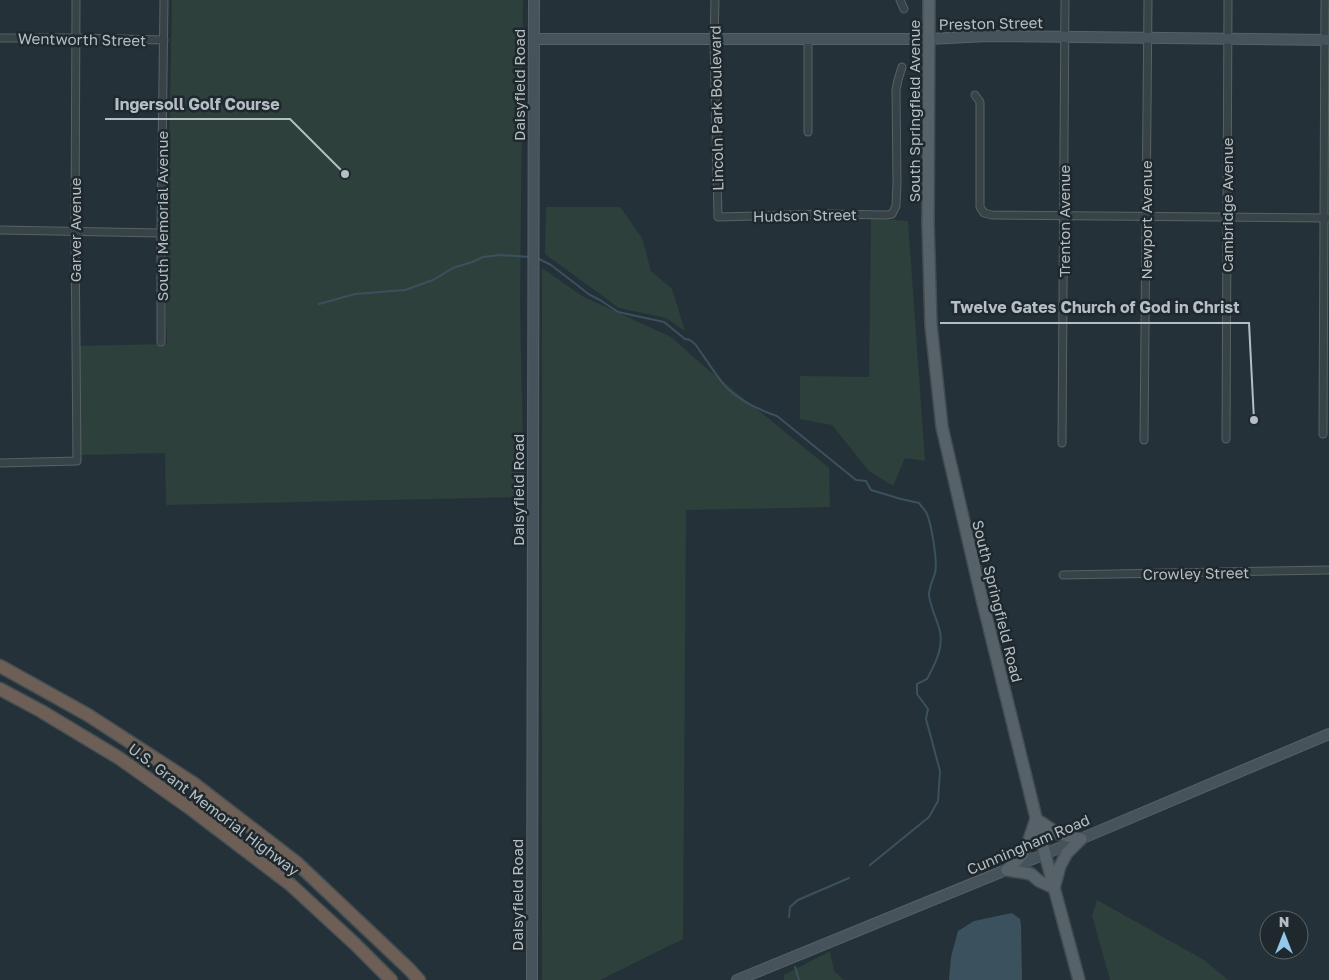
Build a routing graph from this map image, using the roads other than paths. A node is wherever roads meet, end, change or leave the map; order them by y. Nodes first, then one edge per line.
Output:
1 (76, 0) edge
2 (164, 0) edge
3 (534, 0) edge
4 (715, 0) edge
5 (900, 0) edge
6 (929, 0) edge
7 (1065, 0) edge
8 (1148, 0) edge
9 (1228, 0) edge
10 (1325, 0) edge
11 (904, 9) dead end
12 (0, 38) edge
13 (76, 38) junction
14 (808, 38) junction
15 (1064, 38) junction
16 (534, 39) junction
17 (929, 39) junction
18 (1147, 39) junction
19 (164, 40) junction
20 (714, 40) junction
21 (1227, 40) junction
22 (1327, 40) edge
23 (902, 67) dead end
24 (976, 95) dead end
25 (808, 132) dead end
26 (1064, 216) junction
27 (718, 217) joint
28 (1146, 217) junction
29 (1227, 217) junction
30 (1327, 218) edge
31 (928, 223) joint
32 (0, 230) edge
33 (75, 232) junction
34 (161, 233) junction
35 (161, 342) dead end
36 (1323, 434) dead end
37 (1226, 439) dead end
38 (1144, 440) dead end
39 (1062, 443) dead end
40 (0, 463) edge
41 (1329, 570) edge
42 (1063, 575) dead end
43 (0, 666) edge
44 (0, 690) edge
45 (1329, 734) edge
46 (1036, 820) junction
47 (1081, 839) junction
48 (1045, 854) junction
49 (1008, 870) junction
50 (1054, 888) junction
51 (391, 980) edge
52 (419, 980) edge
53 (532, 980) edge
54 (737, 980) edge
55 (1079, 980) edge

1 - 13 street, Garver Avenue
2 - 19 street, South Memorial Avenue
3 - 16 street, Daisyfield Road
4 - 20 street, Lincoln Park Boulevard
5 - 11 street
6 - 17 main road, South Springfield Avenue
7 - 15 street, Trenton Avenue
8 - 18 street, Newport Avenue
9 - 21 street, Cambridge Avenue
10 - 22 street
12 - 13 street, Wentworth Street
13 - 19 street, Wentworth Street
13 - 33 street, Garver Avenue
14 - 17 street, Preston Street
14 - 20 street, Preston Street
14 - 25 street
15 - 17 street, Preston Street
15 - 18 street, Preston Street
15 - 26 street, Trenton Avenue
16 - 20 street, Preston Street
16 - 53 street, Daisyfield Road
17 - 31 main road, South Springfield Avenue
18 - 21 street, Preston Street
18 - 28 street, Newport Avenue
19 - 34 street, South Memorial Avenue
20 - 27 street, Lincoln Park Boulevard
21 - 22 street, Preston Street
21 - 29 street, Cambridge Avenue
22 - 30 street
23 - 27 street, Hudson Street
24 - 26 street
26 - 28 street
26 - 39 street, Trenton Avenue
28 - 29 street
28 - 38 street, Newport Avenue
29 - 30 street
29 - 37 street, Cambridge Avenue
30 - 36 street
31 - 46 main road, South Springfield Road
32 - 33 street
33 - 34 street
33 - 40 street, Garver Avenue
34 - 35 street, South Memorial Avenue
41 - 42 street, Crowley Street
43 - 52 highway, U.S. Grant Memorial Highway
44 - 51 highway, U.S. Grant Memorial Highway
45 - 47 street, Cunningham Road
46 - 47 main road
46 - 48 main road, South Springfield Road
46 - 49 main road
47 - 48 street, Cunningham Road
47 - 50 main road
48 - 49 street, Cunningham Road
48 - 50 main road, South Springfield Road
49 - 50 main road
49 - 54 street, Cunningham Road
50 - 55 main road, South Springfield Road

